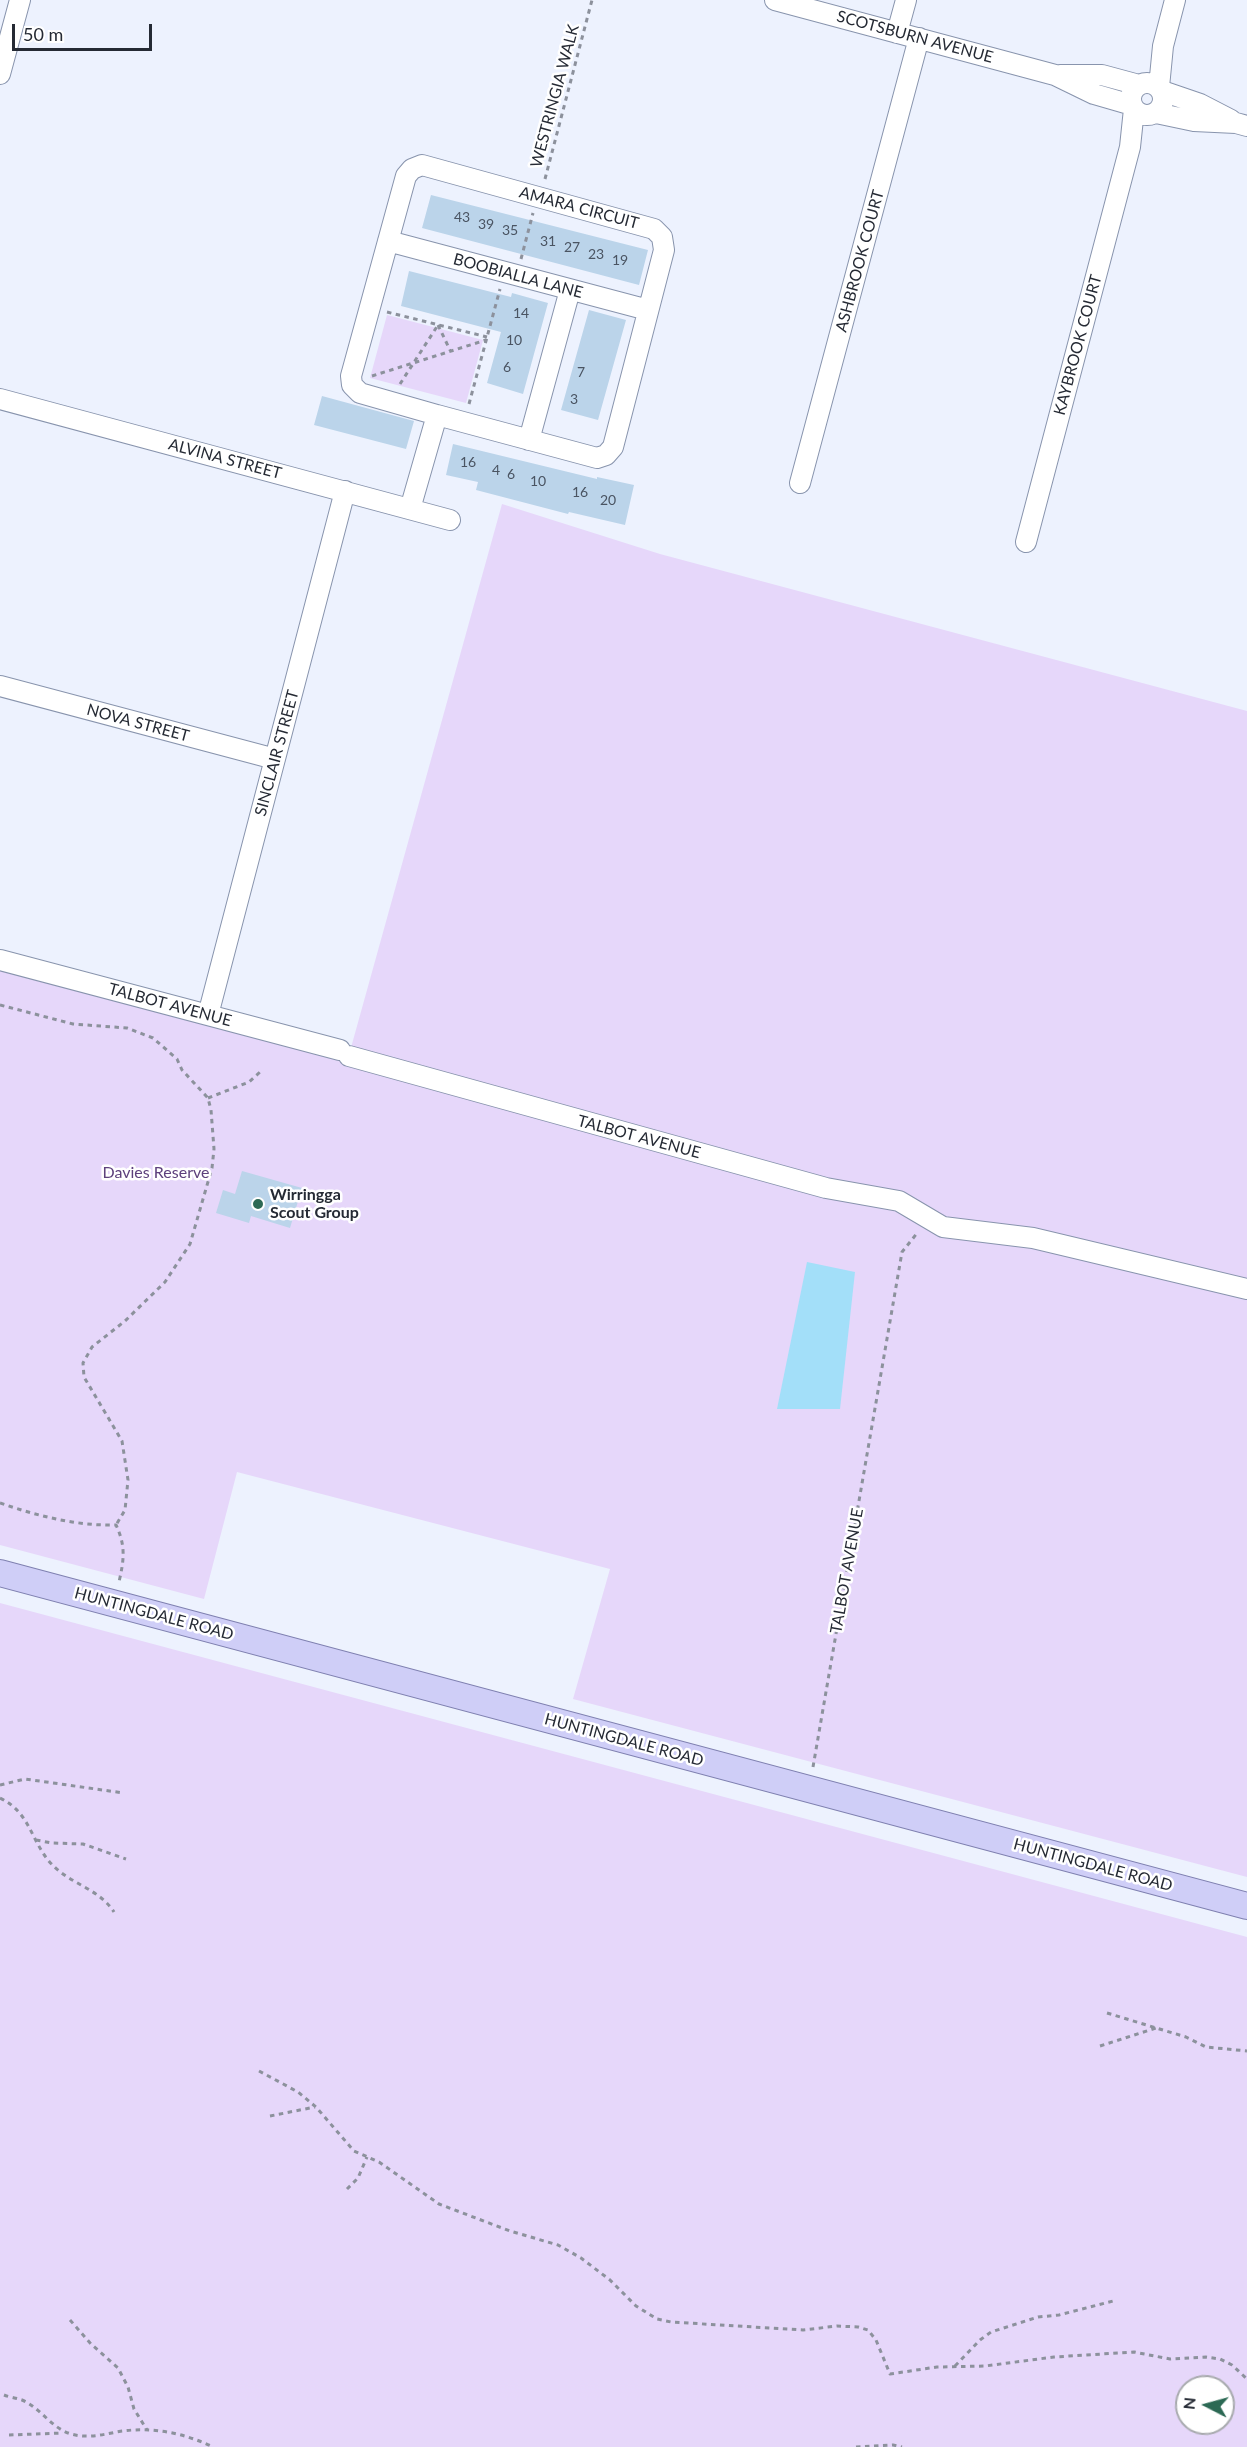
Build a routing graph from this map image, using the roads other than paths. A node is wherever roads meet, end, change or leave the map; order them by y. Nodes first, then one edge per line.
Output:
1 (20, 0) edge
2 (775, 0) edge
3 (906, 0) edge
4 (1175, 0) edge
5 (897, 33) junction
6 (919, 38) junction
7 (0, 74) edge
8 (1055, 75) junction
9 (1151, 87) junction
10 (1142, 111) junction
11 (1242, 124) edge
12 (388, 241) junction
13 (570, 290) junction
14 (648, 310) junction
15 (0, 399) edge
16 (437, 416) junction
17 (529, 440) junction
18 (800, 483) dead end
19 (345, 491) junction
20 (411, 509) junction
21 (450, 520) dead end
22 (1026, 542) dead end
23 (0, 686) edge
24 (275, 759) junction
25 (0, 960) edge
26 (208, 1015) junction
27 (1247, 1289) edge
28 (0, 1573) edge
29 (1247, 1906) edge

1 - 7 street
2 - 5 street, SCOTSBURN AVENUE
3 - 5 street
4 - 9 street
5 - 6 street, SCOTSBURN AVENUE
6 - 8 street, SCOTSBURN AVENUE
6 - 18 street, ASHBROOK COURT
8 - 9 street, SCOTSBURN AVENUE
8 - 10 street, SCOTSBURN AVENUE
9 - 10 street
9 - 10 street
9 - 11 street, SCOTSBURN AVENUE
10 - 11 street, SCOTSBURN AVENUE
10 - 22 street, KAYBROOK COURT
12 - 13 street, BOOBIALLA LANE
12 - 14 street, AMARA CIRCUIT
12 - 16 street, AMARA CIRCUIT
13 - 14 street, BOOBIALLA LANE
13 - 17 street
14 - 17 street, AMARA CIRCUIT
15 - 19 street, ALVINA STREET
16 - 17 street, AMARA CIRCUIT
16 - 20 street
19 - 20 street, ALVINA STREET
19 - 24 street, SINCLAIR STREET
20 - 21 street, ALVINA STREET
23 - 24 street, NOVA STREET
24 - 26 street, SINCLAIR STREET
25 - 26 street, TALBOT AVENUE
26 - 27 street, TALBOT AVENUE
28 - 29 main road, HUNTINGDALE ROAD

